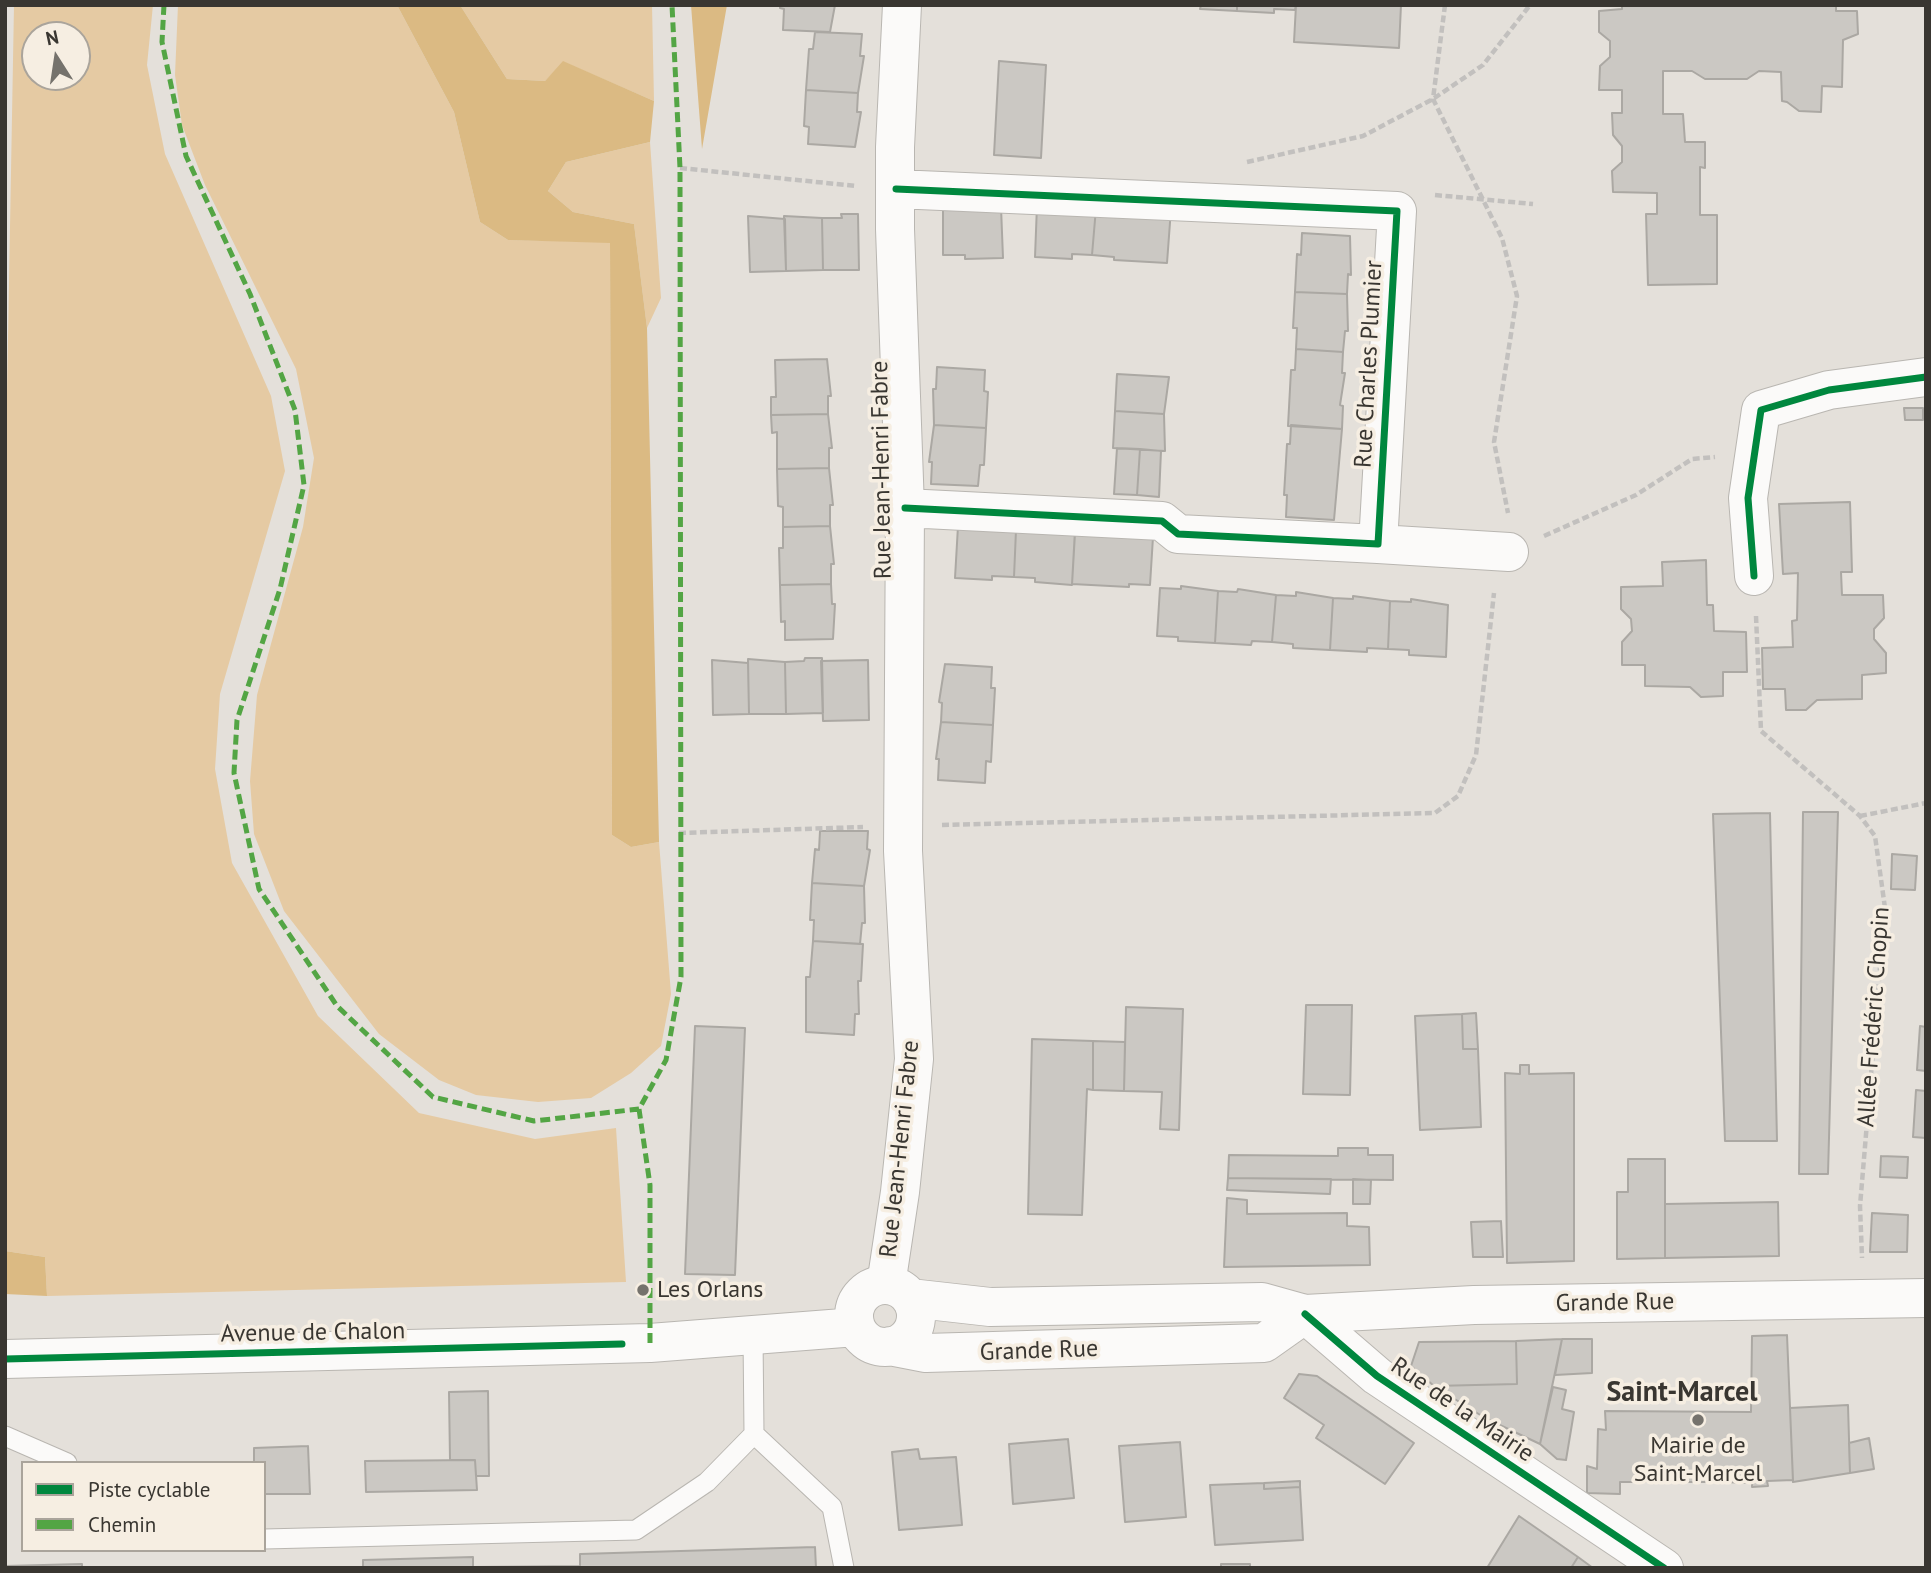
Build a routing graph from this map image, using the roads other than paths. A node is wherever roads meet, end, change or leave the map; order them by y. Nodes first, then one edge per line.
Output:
1 (902, 5) edge
2 (896, 189) junction
3 (1926, 377) edge
4 (905, 508) junction
5 (1378, 544) junction
6 (1510, 552) road end
7 (1754, 576) road end
8 (898, 1292) junction
9 (1926, 1298) edge
10 (1305, 1314) junction
11 (856, 1327) junction
12 (753, 1336) junction
13 (890, 1346) junction
14 (5, 1359) edge
15 (754, 1434) junction
16 (5, 1436) edge
17 (62, 1461) edge
18 (266, 1539) edge
19 (844, 1568) edge
20 (1664, 1568) edge

1 - 2 street, Rue Jean-Henri Fabre
2 - 4 street, Rue Jean-Henri Fabre
2 - 5 street, Rue Charles Plumier
3 - 7 street
4 - 5 street
4 - 8 street, Rue Jean-Henri Fabre
5 - 6 street
8 - 10 street, Grande Rue
8 - 11 street
8 - 13 street
9 - 10 street, Grande Rue
10 - 13 street, Grande Rue
10 - 20 street, Rue de la Mairie
11 - 12 street, Avenue de Chalon
11 - 13 street
12 - 14 street, Avenue de Chalon
12 - 15 lane
15 - 18 lane
15 - 19 lane
16 - 17 lane

